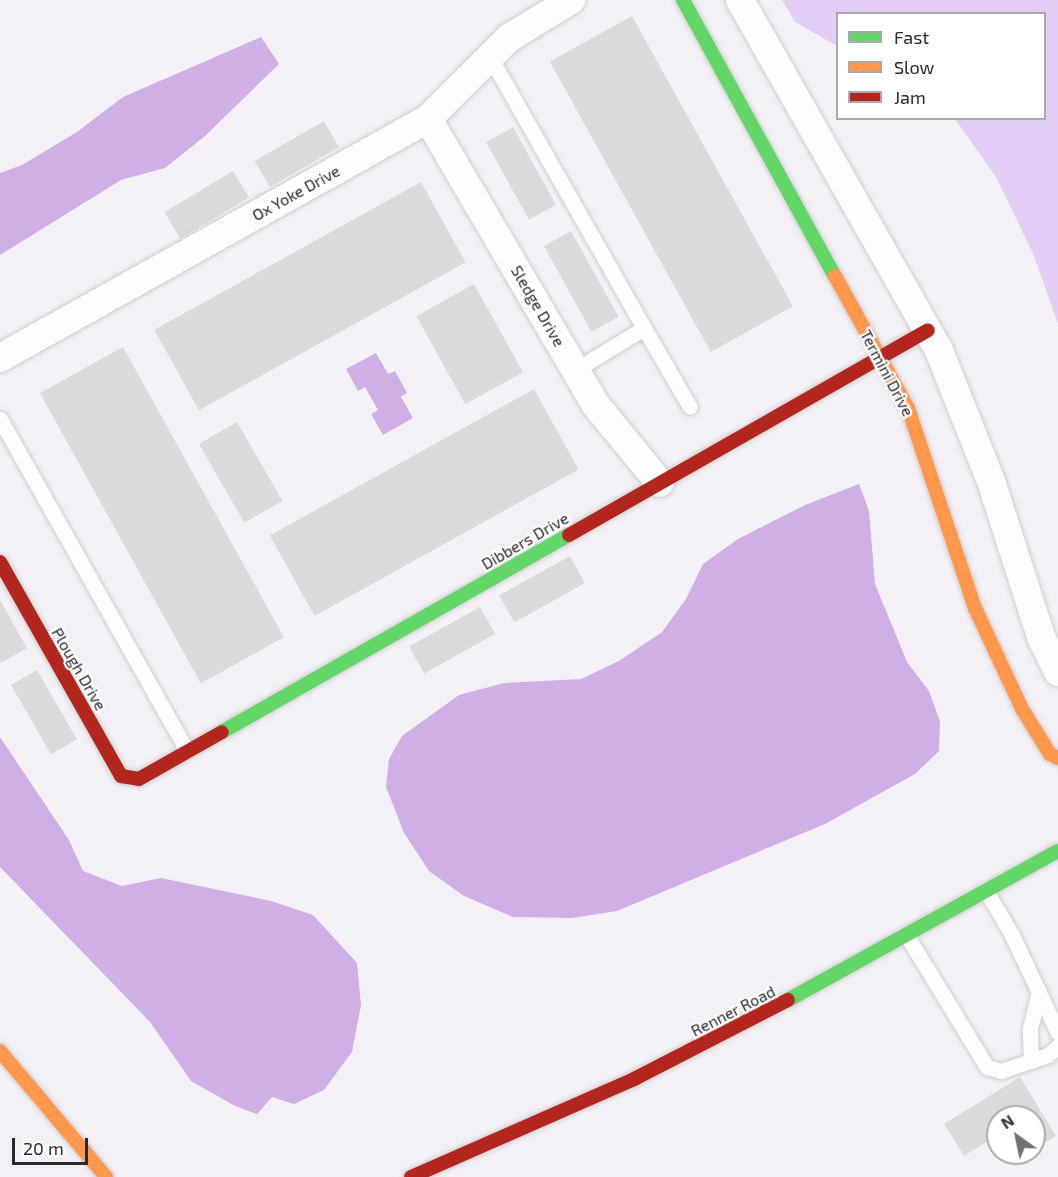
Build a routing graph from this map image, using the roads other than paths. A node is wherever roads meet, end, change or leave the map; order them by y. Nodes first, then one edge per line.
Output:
1 (571, 0) edge
2 (683, 0) edge
3 (740, 0) edge
4 (490, 57) junction
5 (428, 119) junction
6 (644, 328) junction
7 (928, 330) junction
8 (0, 358) edge
9 (880, 358) junction
10 (575, 370) junction
11 (690, 407) dead end
12 (0, 418) edge
13 (660, 483) junction
14 (0, 562) edge
15 (1058, 672) edge
16 (187, 751) junction
17 (1058, 758) edge
18 (139, 779) joint
19 (1058, 851) edge
20 (986, 891) junction
21 (907, 936) junction
22 (1038, 991) junction
23 (1058, 1033) edge
24 (1058, 1046) edge
25 (0, 1051) edge
26 (1031, 1061) junction
27 (106, 1177) edge
28 (411, 1177) edge

1 - 4 street, Ox Yoke Drive
2 - 9 street, Termini Drive
3 - 7 street
4 - 5 street, Ox Yoke Drive
4 - 6 lane
5 - 8 street, Ox Yoke Drive
5 - 10 street, Sledge Drive
6 - 10 lane
6 - 11 lane
7 - 9 street, Dibbers Drive
7 - 15 street
9 - 13 street, Dibbers Drive
9 - 17 street, Termini Drive
10 - 13 street, Sledge Drive
12 - 16 lane
13 - 16 street, Dibbers Drive
14 - 18 street, Plough Drive
16 - 18 street, Dibbers Drive
19 - 20 street, Renner Road
20 - 21 street, Renner Road
20 - 22 lane
21 - 26 lane
21 - 28 street, Renner Road
22 - 23 lane
22 - 26 lane
24 - 26 lane
25 - 27 street

